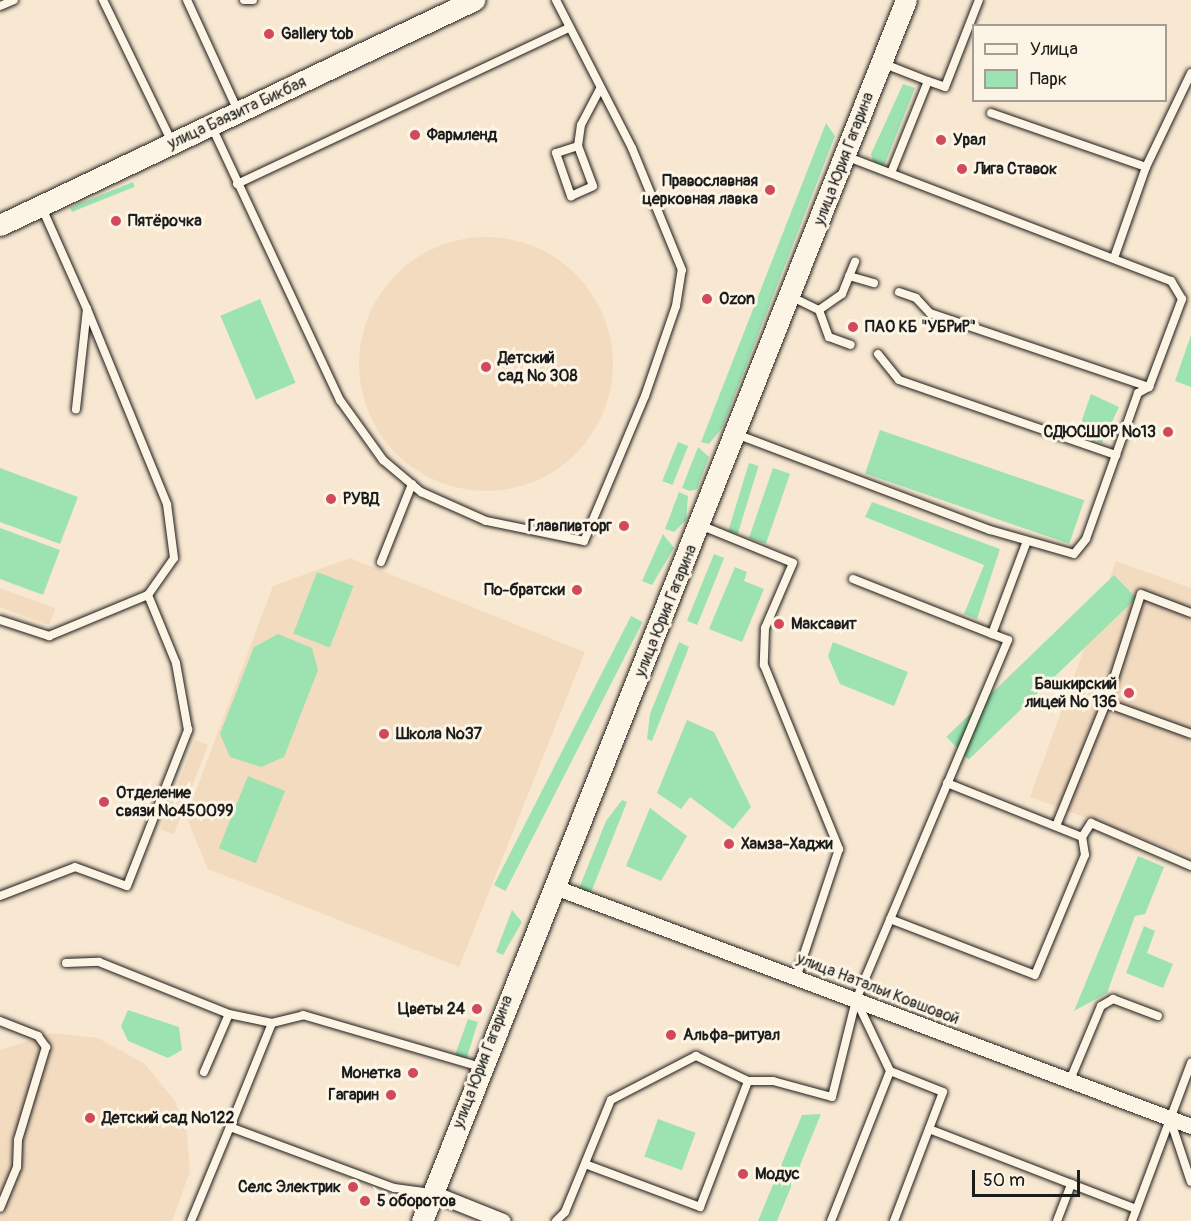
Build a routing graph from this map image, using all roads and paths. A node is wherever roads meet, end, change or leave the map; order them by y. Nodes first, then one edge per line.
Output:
1 (14, 0) edge
2 (103, 0) edge
3 (187, 0) edge
4 (244, 0) edge
5 (253, 0) edge
6 (474, 0) edge
7 (556, 0) edge
8 (906, 0) edge
9 (979, 0) edge
10 (0, 6) edge
11 (567, 29) junction
12 (882, 63) junction
13 (1191, 74) edge
14 (928, 81) junction
15 (600, 89) junction
16 (238, 112) junction
17 (991, 113) dead end
18 (211, 125) junction
19 (172, 143) junction
20 (578, 146) junction
21 (845, 156) junction
22 (1146, 167) junction
23 (891, 173) junction
24 (237, 184) junction
25 (41, 206) junction
26 (0, 225) edge
27 (1114, 258) junction
28 (855, 261) dead end
29 (849, 276) junction
30 (874, 283) dead end
31 (899, 292) dead end
32 (790, 296) junction
33 (87, 309) junction
34 (819, 310) junction
35 (851, 345) dead end
36 (878, 354) dead end
37 (1149, 387) junction
38 (76, 410) dead end
39 (736, 434) junction
40 (1116, 455) junction
41 (412, 484) junction
42 (700, 525) junction
43 (1027, 541) junction
44 (381, 562) dead end
45 (853, 579) dead end
46 (148, 595) junction
47 (1191, 613) edge
48 (0, 620) edge
49 (992, 634) junction
50 (1106, 703) junction
51 (1191, 734) edge
52 (947, 783) junction
53 (1056, 826) junction
54 (1082, 837) junction
55 (1191, 866) edge
56 (552, 886) junction
57 (0, 896) edge
58 (890, 919) junction
59 (66, 963) dead end
60 (796, 978) junction
61 (856, 1000) junction
62 (229, 1014) junction
63 (1158, 1016) dead end
64 (0, 1021) edge
65 (272, 1023) junction
66 (1191, 1063) edge
67 (481, 1067) junction
68 (890, 1071) junction
69 (204, 1072) dead end
70 (1070, 1080) junction
71 (748, 1081) junction
72 (1169, 1118) junction
73 (1191, 1126) edge
74 (230, 1127) junction
75 (929, 1129) junction
76 (585, 1164) junction
77 (1191, 1182) edge
78 (1071, 1184) junction
79 (433, 1193) junction
80 (0, 1208) edge
81 (1136, 1209) junction
82 (191, 1221) edge
83 (422, 1221) edge
84 (503, 1221) edge
85 (556, 1221) edge
86 (831, 1221) edge
87 (894, 1221) edge
88 (1057, 1221) edge
89 (1132, 1221) edge

1 - 10 lane
2 - 19 lane
3 - 16 lane
4 - 5 lane
6 - 16 main road, улица Баязита Бикбая
7 - 11 lane
8 - 12 main road, улица Юрия Гагарина
9 - 14 lane
11 - 15 lane
11 - 24 lane
12 - 14 lane
12 - 21 main road, улица Юрия Гагарина
13 - 22 lane
14 - 23 lane
15 - 20 lane
15 - 41 lane
16 - 18 main road, улица Баязита Бикбая
17 - 22 lane
18 - 19 main road, улица Баязита Бикбая
18 - 24 lane
19 - 25 main road, улица Баязита Бикбая
20 - 20 lane
21 - 23 lane
21 - 32 main road, улица Юрия Гагарина
22 - 27 lane
23 - 27 lane
24 - 41 lane
25 - 26 main road, улица Баязита Бикбая
25 - 33 lane
27 - 37 lane
28 - 29 lane
29 - 30 lane
29 - 34 lane
31 - 37 lane
32 - 34 lane
32 - 39 main road, улица Юрия Гагарина
33 - 38 lane
33 - 46 lane
34 - 35 lane
36 - 40 lane
37 - 40 lane
39 - 42 main road, улица Юрия Гагарина
39 - 43 lane
40 - 43 lane
41 - 44 lane
42 - 56 main road, улица Юрия Гагарина
42 - 60 lane
43 - 49 lane
45 - 49 lane
46 - 48 lane
46 - 57 lane
47 - 50 lane
49 - 52 lane
50 - 51 lane
50 - 53 lane
52 - 53 lane
52 - 58 lane
53 - 54 lane
54 - 55 lane
54 - 58 lane
56 - 60 street, улица Натальи Ковшовой
56 - 67 main road, улица Юрия Гагарина
58 - 61 lane
59 - 62 lane
60 - 61 street, улица Натальи Ковшовой
61 - 68 lane
61 - 70 street, улица Натальи Ковшовой
61 - 71 lane
62 - 65 lane
62 - 69 lane
63 - 70 lane
64 - 80 lane
65 - 67 lane
65 - 74 lane
66 - 72 lane
67 - 79 main road, улица Юрия Гагарина
68 - 75 lane
68 - 86 lane
70 - 72 street, улица Натальи Ковшовой
71 - 76 lane
71 - 76 lane
72 - 73 street, улица Натальи Ковшовой
72 - 77 lane
72 - 81 lane
74 - 79 lane
74 - 82 lane
75 - 78 lane
75 - 87 lane
76 - 85 lane
78 - 81 lane
78 - 88 lane
79 - 83 main road, улица Юрия Гагарина
79 - 84 street
81 - 89 lane

